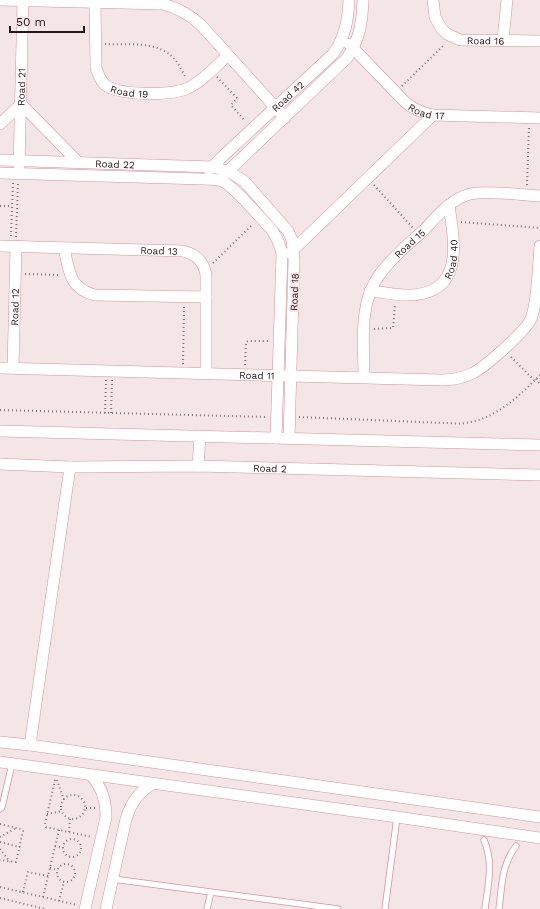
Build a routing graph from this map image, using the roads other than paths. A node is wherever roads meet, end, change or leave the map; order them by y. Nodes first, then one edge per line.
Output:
1 (0, 0) edge
2 (349, 0) edge
3 (363, 0) edge
4 (433, 0) edge
5 (508, 0) edge
6 (23, 1) edge
7 (95, 2) junction
8 (343, 37) junction
9 (503, 40) junction
10 (540, 41) edge
11 (353, 48) junction
12 (228, 55) junction
13 (21, 104) junction
14 (276, 108) junction
15 (434, 115) junction
16 (285, 118) junction
17 (535, 118) edge
18 (0, 124) edge
19 (0, 160) edge
20 (20, 160) junction
21 (78, 162) junction
22 (212, 166) junction
23 (228, 171) junction
24 (0, 173) edge
25 (16, 174) junction
26 (203, 179) junction
27 (219, 180) junction
28 (540, 196) edge
29 (449, 205) junction
30 (9, 246) edge
31 (540, 246) edge
32 (64, 248) junction
33 (294, 250) junction
34 (281, 262) junction
35 (370, 290) junction
36 (206, 297) junction
37 (0, 368) edge
38 (13, 368) junction
39 (206, 373) junction
40 (277, 375) junction
41 (291, 376) junction
42 (364, 378) junction
43 (0, 431) edge
44 (200, 436) junction
45 (276, 438) junction
46 (289, 438) junction
47 (540, 444) edge
48 (0, 464) edge
49 (198, 466) junction
50 (70, 467) junction
51 (540, 475) edge
52 (0, 742) edge
53 (30, 744) junction
54 (0, 762) edge
55 (12, 764) junction
56 (92, 775) junction
57 (152, 784) junction
58 (0, 809) edge
59 (397, 817) junction
60 (540, 817) edge
61 (540, 838) edge
62 (484, 840) dead end
63 (516, 846) dead end
64 (112, 879) junction
65 (211, 892) junction
66 (86, 908) edge
67 (106, 909) edge
68 (207, 909) edge
69 (338, 909) edge
70 (385, 909) edge
71 (485, 909) edge
72 (499, 909) edge

1 - 6 street
2 - 8 street, Road 42
3 - 11 street, Road 42
4 - 9 street, Road 16
5 - 9 street
6 - 7 street
6 - 13 street, Road 21
7 - 12 street
7 - 12 street, Road 19
8 - 11 street, Road 17
8 - 14 street, Road 42
9 - 10 street, Road 16
11 - 15 street, Road 17
11 - 16 street, Road 42
12 - 14 street
13 - 18 street
13 - 20 street, Road 21
13 - 21 street
14 - 16 street
14 - 22 street, Road 42
15 - 17 street, Road 17
15 - 33 street
16 - 23 street, Road 42
19 - 20 street, Road 22
20 - 21 street, Road 22
20 - 25 street, Road 21
21 - 22 street, Road 22
22 - 23 street, Road 22
22 - 26 street, Road 42
23 - 27 street, Road 42
23 - 33 street, Road 18
24 - 25 street, Road 22
25 - 26 street, Road 22
26 - 27 street, Road 22
27 - 34 street, Road 18
28 - 29 street, Road 15
29 - 35 street, Road 15
29 - 35 street, Road 40
30 - 32 street, Road 13
30 - 38 street, Road 12
31 - 42 street, Road 11
32 - 36 street
32 - 36 street, Road 13
33 - 34 street
33 - 41 street, Road 18
34 - 40 street, Road 18
35 - 42 street, Road 15
36 - 39 street
37 - 38 street, Road 11
38 - 39 street, Road 11
39 - 40 street, Road 11
40 - 41 street, Road 11
40 - 45 street, Road 18
41 - 42 street, Road 11
41 - 46 street, Road 18
43 - 44 street
44 - 45 street
44 - 49 street
45 - 46 street
46 - 47 street
48 - 50 street, Road 2
49 - 50 street, Road 2
49 - 51 street, Road 2
50 - 53 street
52 - 53 street
53 - 60 street
54 - 55 street
55 - 56 street
55 - 58 lane
56 - 57 street
56 - 66 street
57 - 59 street
57 - 64 street
59 - 61 street
59 - 70 lane
62 - 71 lane
63 - 72 lane
64 - 65 lane
64 - 67 street
65 - 68 lane
65 - 69 lane

